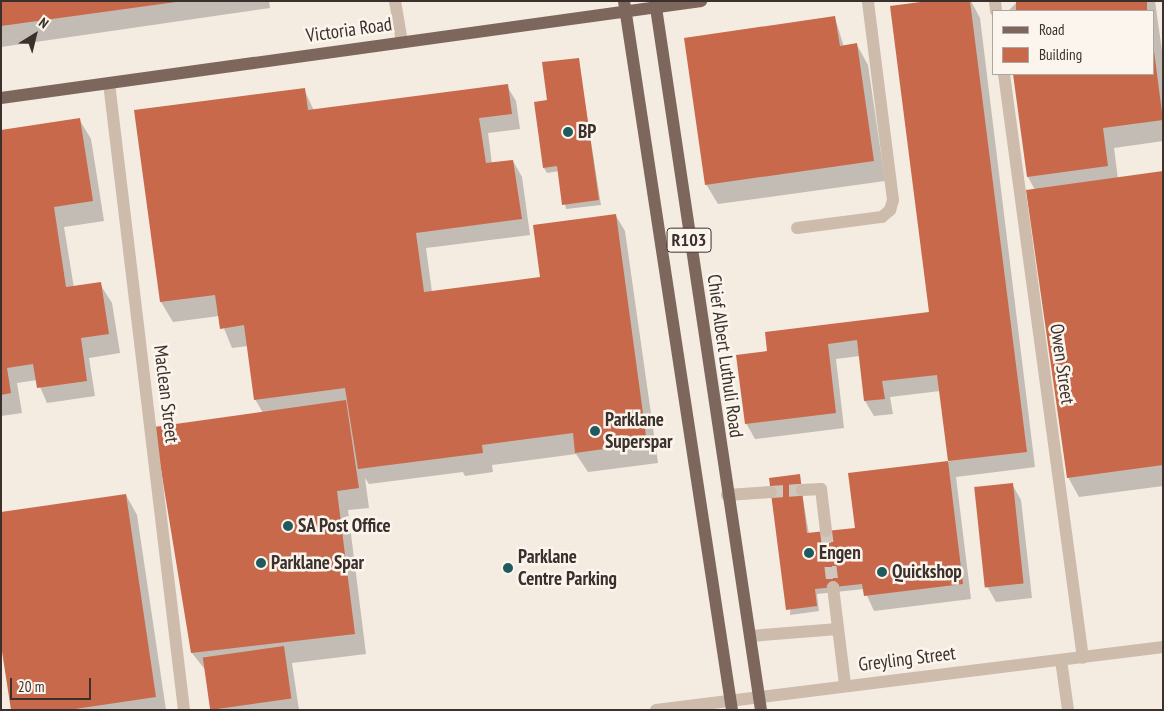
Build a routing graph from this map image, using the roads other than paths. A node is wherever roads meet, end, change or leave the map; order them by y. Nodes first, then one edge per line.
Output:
1 (395, 1) edge
2 (701, 1) edge
3 (868, 1) edge
4 (655, 4) edge
5 (624, 6) edge
6 (402, 42) junction
7 (1004, 75) edge
8 (109, 84) junction
9 (1, 98) edge
10 (797, 228) dead end
11 (802, 490) tunnel mouth
12 (771, 492) tunnel mouth
13 (728, 495) junction
14 (826, 531) tunnel mouth
15 (833, 587) tunnel mouth
16 (838, 628) junction
17 (750, 636) junction
18 (1163, 647) edge
19 (1082, 658) junction
20 (1061, 660) junction
21 (845, 685) junction
22 (760, 695) junction
23 (731, 704) edge
24 (184, 710) edge
25 (656, 710) edge
26 (761, 710) edge
27 (1068, 710) edge

1 - 6 street
2 - 4 main road, Victoria Road
3 - 10 street
4 - 5 main road, Victoria Road
4 - 13 main road, Chief Albert Luthuli Road / R103
5 - 6 main road, Victoria Road
5 - 23 main road, R103
6 - 8 main road, Victoria Road
7 - 19 street, Owen Street
8 - 9 main road, Victoria Road
8 - 24 street, Maclean Street
11 - 14 street
12 - 13 street
13 - 17 main road, Chief Albert Luthuli Road / R103
15 - 16 street
16 - 17 street
16 - 21 street
17 - 22 main road, Chief Albert Luthuli Road / R103
18 - 19 street, Greyling Street
19 - 20 street, Greyling Street
20 - 21 street, Greyling Street
20 - 27 street
21 - 22 street, Greyling Street
22 - 23 street, Greyling Street
22 - 26 main road, Chief Albert Luthuli Road / R103
23 - 25 street, Greyling Street

